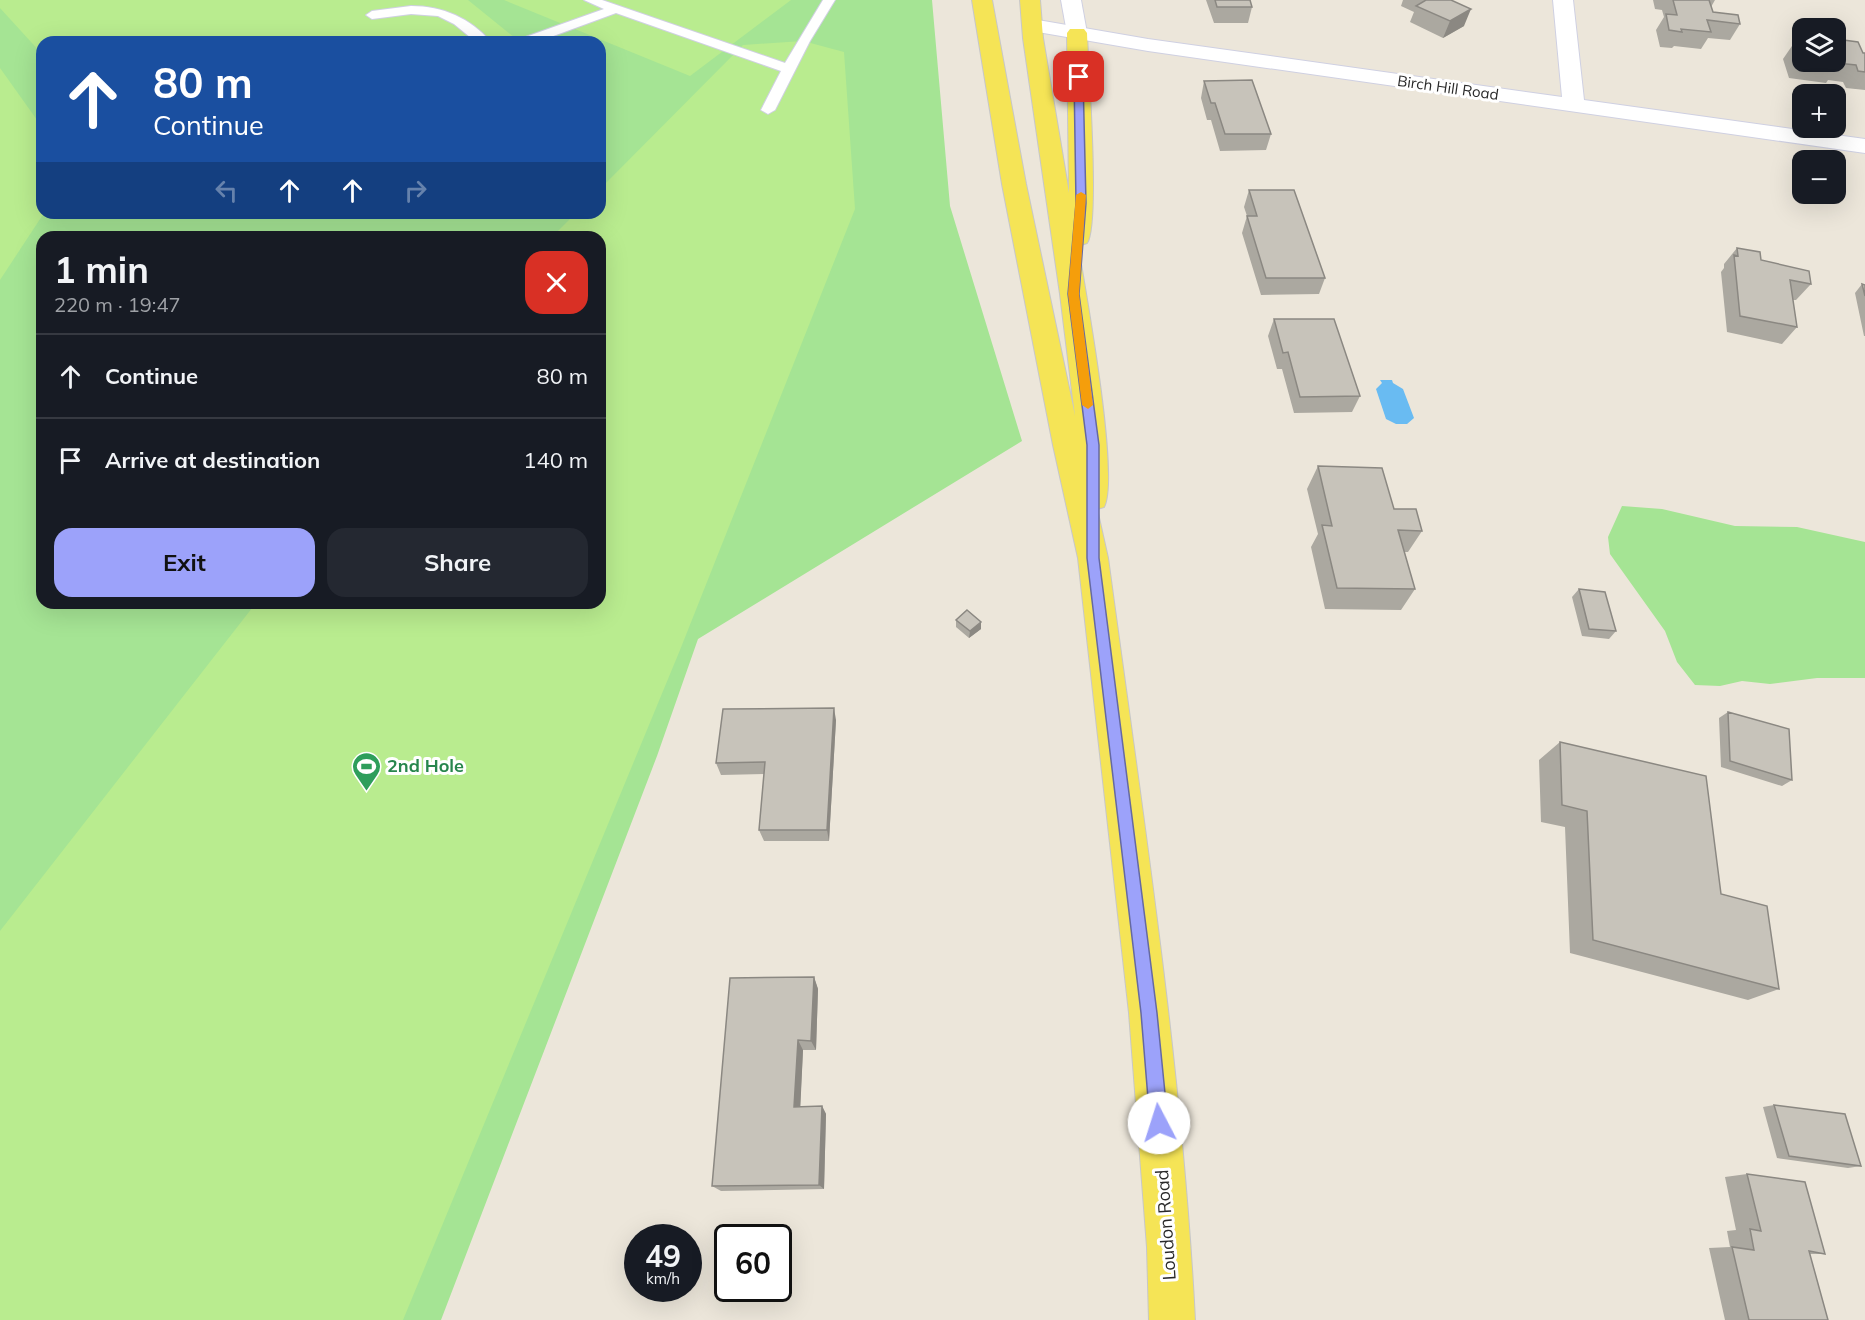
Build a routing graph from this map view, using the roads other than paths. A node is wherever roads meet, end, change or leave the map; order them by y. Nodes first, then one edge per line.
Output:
1 (590, 0) edge
2 (829, 0) edge
3 (1071, 0) edge
4 (1563, 0) edge
5 (616, 9) junction
6 (1010, 9) edge
7 (372, 15) dead end
8 (1077, 33) junction
9 (476, 36) edge
10 (542, 36) edge
11 (789, 69) junction
12 (1574, 106) junction
13 (768, 110) dead end
14 (1865, 146) edge
15 (1073, 294) junction
16 (1093, 558) junction
17 (1172, 1320) edge

1 - 5 lane
2 - 11 lane
3 - 8 street
4 - 12 street
5 - 10 lane
5 - 11 lane
6 - 8 street, Birch Hill Road
6 - 15 main road
6 - 16 main road
7 - 9 lane
8 - 12 street, Birch Hill Road
8 - 15 main road
11 - 13 lane
12 - 14 street, Birch Hill Road
15 - 16 main road
16 - 17 main road, Loudon Road

